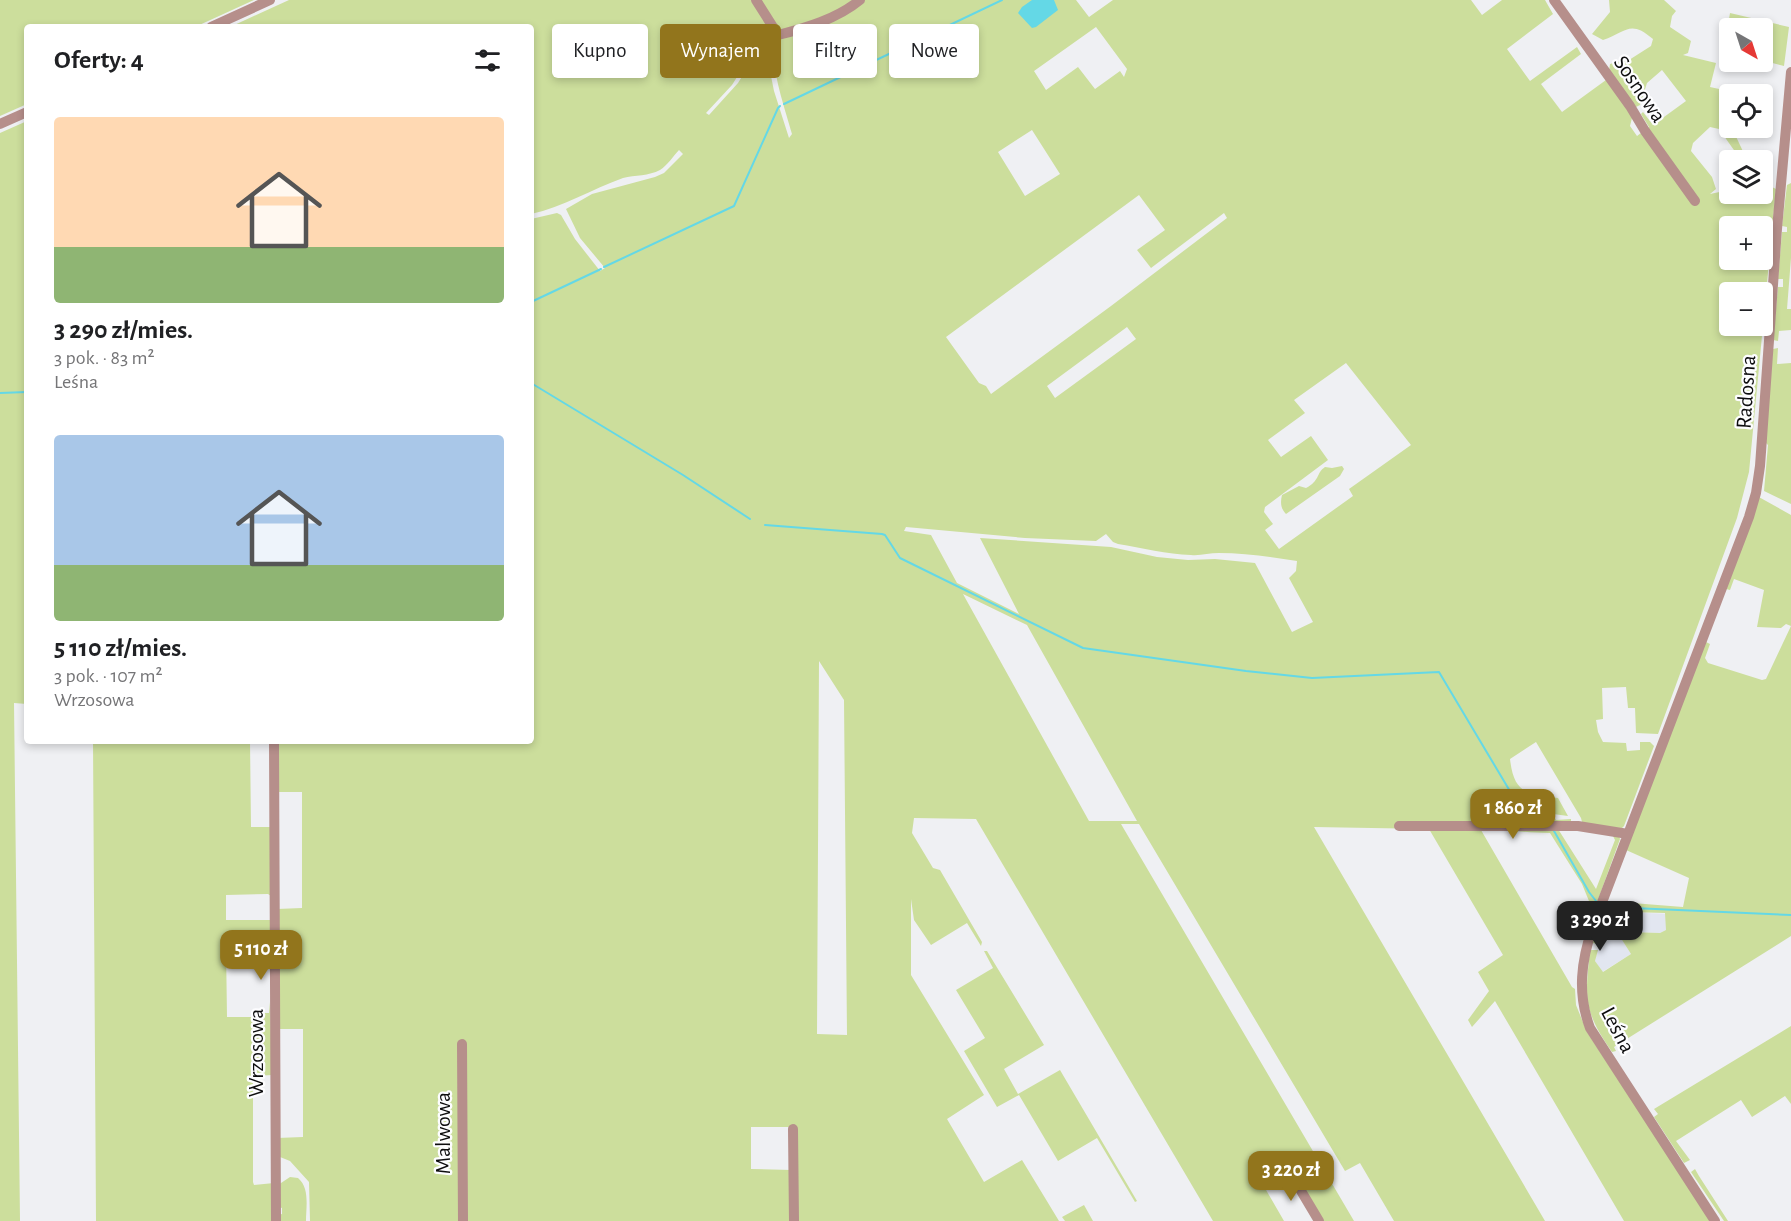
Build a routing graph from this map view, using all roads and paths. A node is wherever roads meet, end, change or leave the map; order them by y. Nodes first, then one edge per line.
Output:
1 (270, 0) edge
2 (756, 0) edge
3 (860, 0) edge
4 (1554, 0) edge
5 (218, 24) edge
6 (1791, 72) edge
7 (24, 113) edge
8 (0, 124) edge
9 (1787, 180) edge
10 (1695, 201) dead end
11 (1691, 667) joint
12 (274, 744) edge
13 (1399, 826) dead end
14 (1628, 834) junction
15 (462, 1044) dead end
16 (793, 1129) dead end
17 (1288, 1169) dead end
18 (276, 1221) edge
19 (464, 1221) edge
20 (794, 1221) edge
21 (1319, 1221) edge
22 (1715, 1221) edge

1 - 5 street
2 - 3 street
4 - 10 street, Sosnowa
6 - 9 street, Radosna
7 - 8 street
9 - 11 street, Radosna
11 - 14 street, Leśna
12 - 18 street, Wrzosowa
13 - 14 street
14 - 22 street, Leśna
15 - 19 street, Malwowa
16 - 20 street
17 - 21 street

